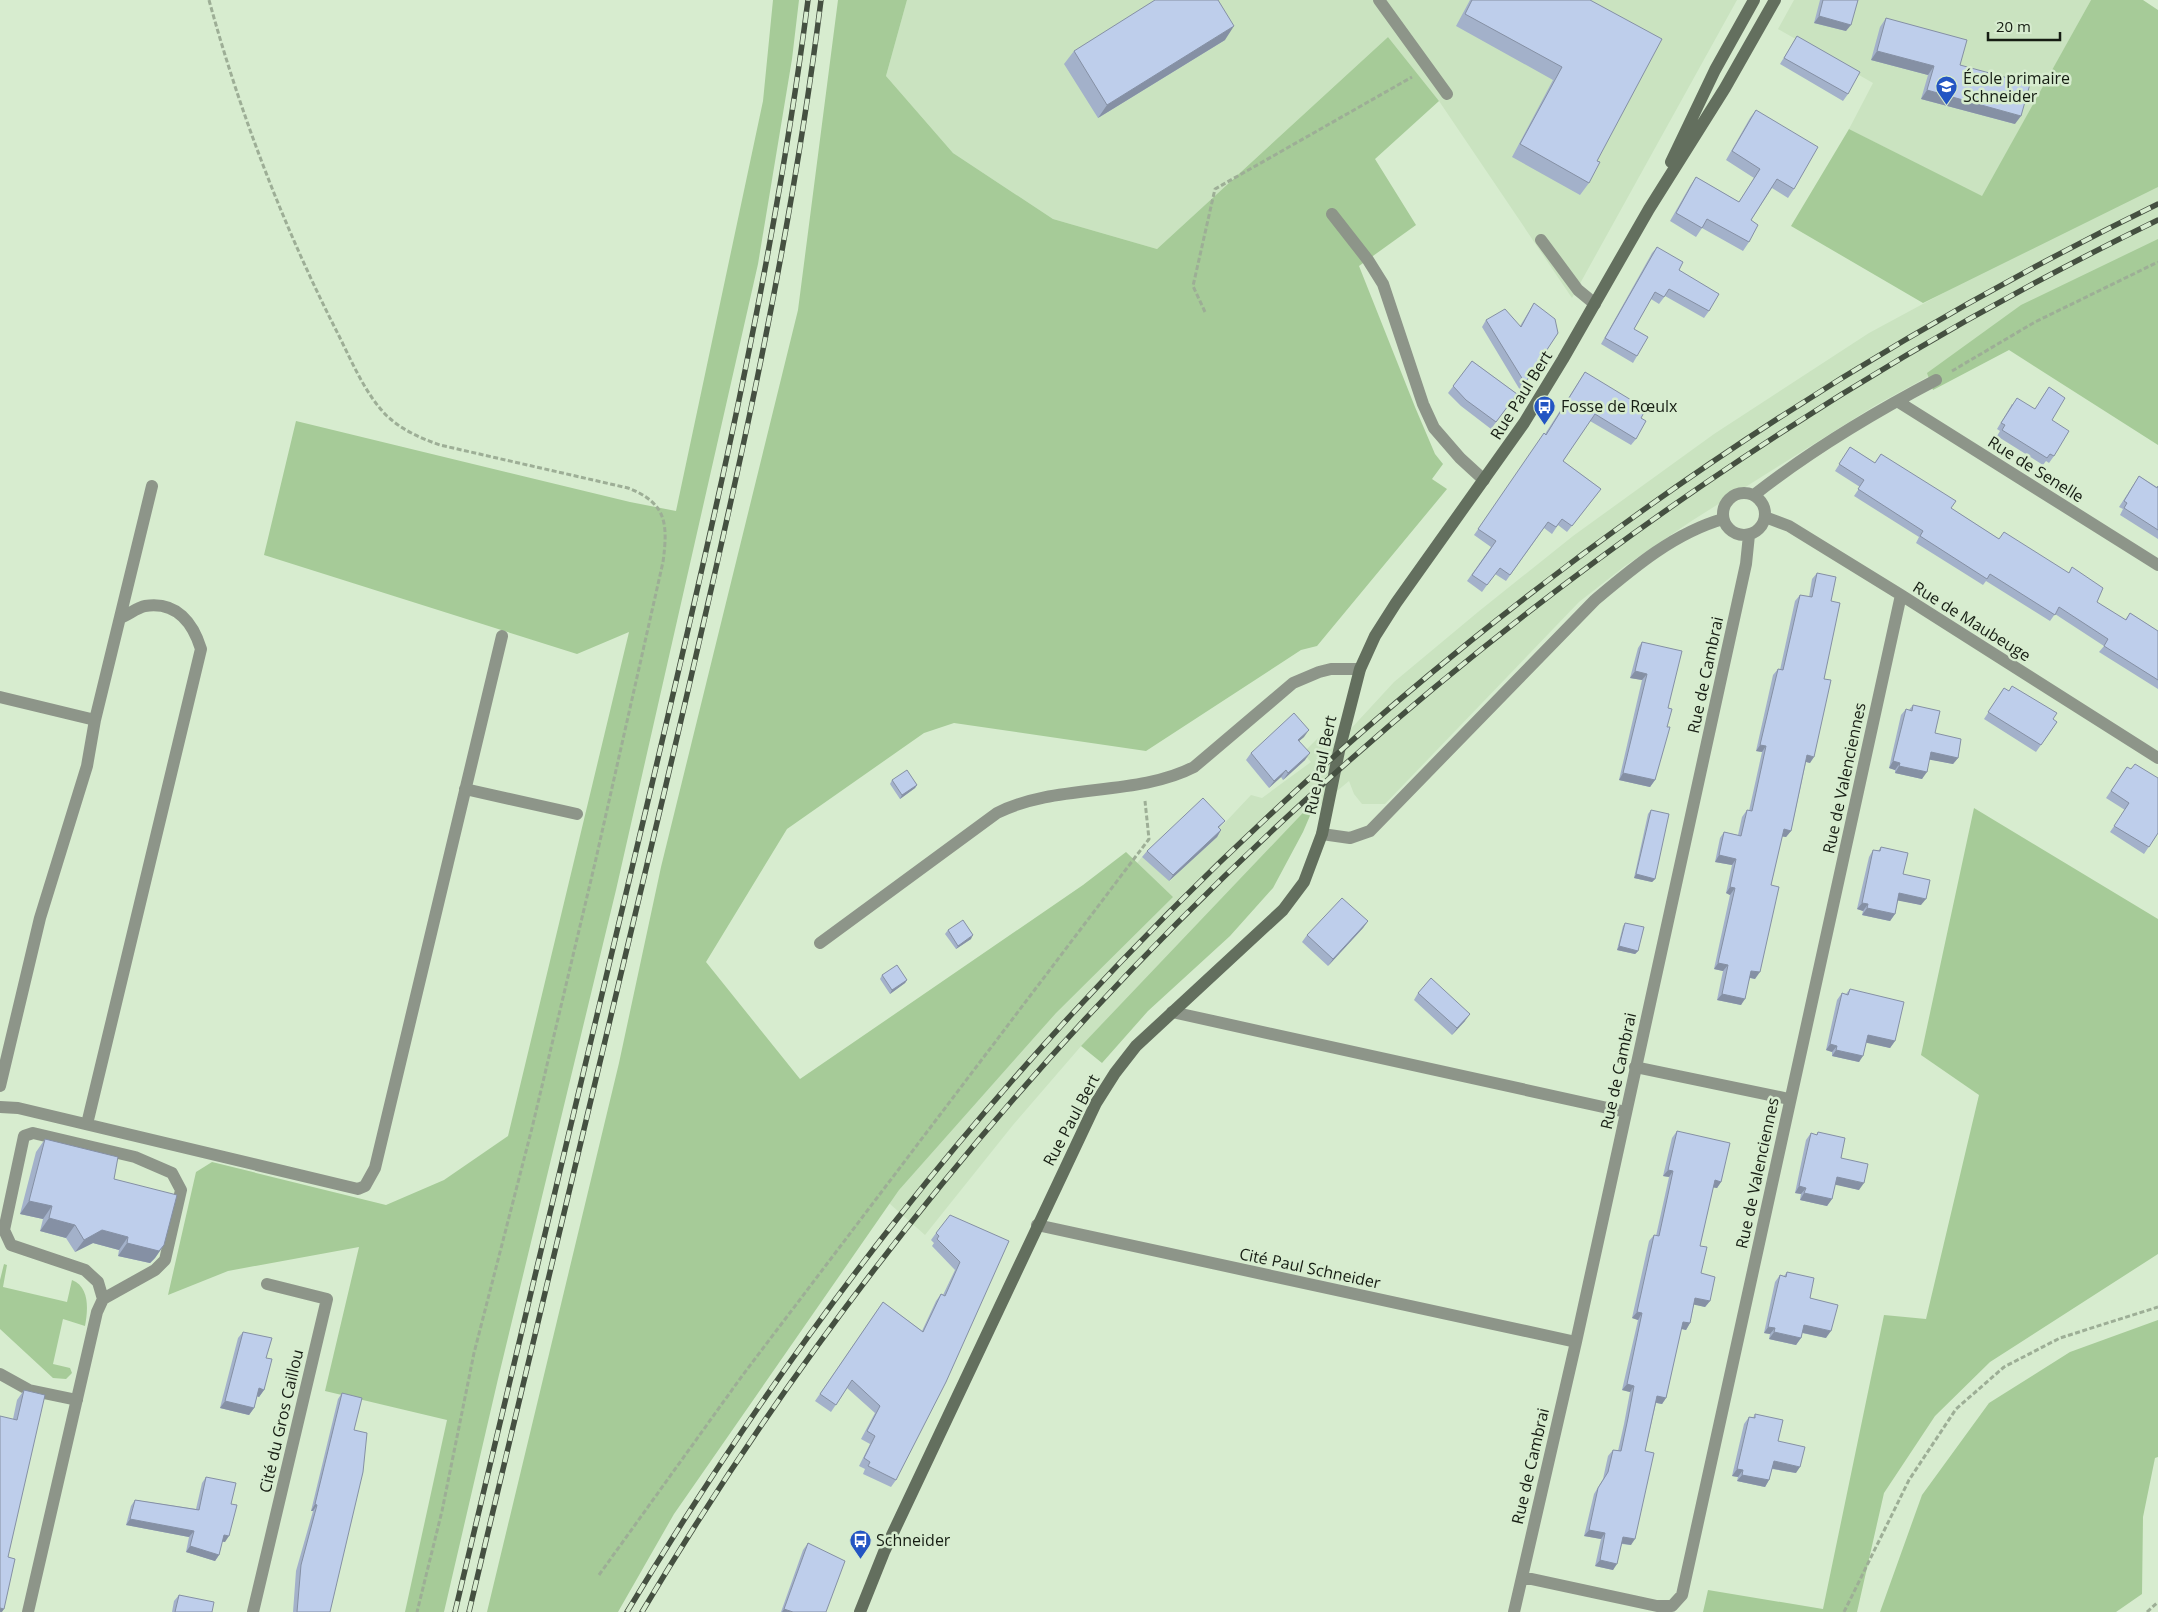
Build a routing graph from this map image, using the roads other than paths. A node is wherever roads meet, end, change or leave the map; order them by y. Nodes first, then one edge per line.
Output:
1 (1379, 0) edge
2 (1754, 0) edge
3 (1775, 0) edge
4 (1447, 94) dead end
5 (1649, 210) junction
6 (1332, 214) dead end
7 (1541, 240) dead end
8 (1595, 304) junction
9 (1936, 380) road end
10 (1897, 400) junction
11 (1484, 480) junction
12 (152, 486) dead end
13 (1754, 495) junction
14 (1765, 517) junction
15 (1723, 519) junction
16 (1748, 535) junction
17 (2158, 564) edge
18 (1900, 595) junction
19 (120, 618) junction
20 (502, 636) dead end
21 (1360, 669) junction
22 (0, 697) edge
23 (95, 720) junction
24 (2158, 758) edge
25 (465, 789) junction
26 (577, 814) dead end
27 (1322, 834) junction
28 (820, 943) dead end
29 (1172, 1012) junction
30 (1635, 1068) junction
31 (0, 1086) edge
32 (1789, 1099) junction
33 (0, 1107) edge
34 (1626, 1112) junction
35 (87, 1124) junction
36 (1037, 1225) junction
37 (267, 1284) dead end
38 (103, 1299) junction
39 (1576, 1342) junction
40 (0, 1374) edge
41 (77, 1400) junction
42 (1522, 1577) junction
43 (28, 1612) edge
44 (253, 1612) edge
45 (860, 1612) edge
46 (1514, 1612) edge

1 - 4 street
2 - 5 street, Rue Paul Bert
3 - 5 street, Rue Paul Bert
5 - 8 street, Rue Paul Bert
6 - 11 street
7 - 8 street
8 - 11 street, Rue Paul Bert
9 - 10 street
10 - 13 street
10 - 17 street, Rue de Senelle
11 - 21 street, Rue Paul Bert
12 - 19 street
13 - 14 street
13 - 15 street
14 - 16 street
14 - 18 street, Rue de Maubeuge
15 - 16 street
15 - 27 street
16 - 30 street, Rue de Cambrai
18 - 24 street, Rue de Maubeuge
18 - 32 street, Rue de Valenciennes
19 - 23 street
19 - 35 street
20 - 25 street
21 - 27 street, Rue Paul Bert
21 - 28 street
22 - 23 street
23 - 31 street
25 - 26 street
25 - 35 street
27 - 29 street, Rue Paul Bert
29 - 34 street
29 - 36 street, Rue Paul Bert
30 - 32 street
30 - 34 street, Rue de Cambrai
32 - 42 street, Rue de Valenciennes
33 - 35 street
34 - 39 street, Rue de Cambrai
36 - 39 street, Cité Paul Schneider
36 - 45 street, Rue Paul Bert
37 - 44 street, Cité du Gros Caillou
38 - 38 street
38 - 41 street
39 - 42 street, Rue de Cambrai
40 - 41 street
41 - 43 street
42 - 46 street, Rue de Cambrai

